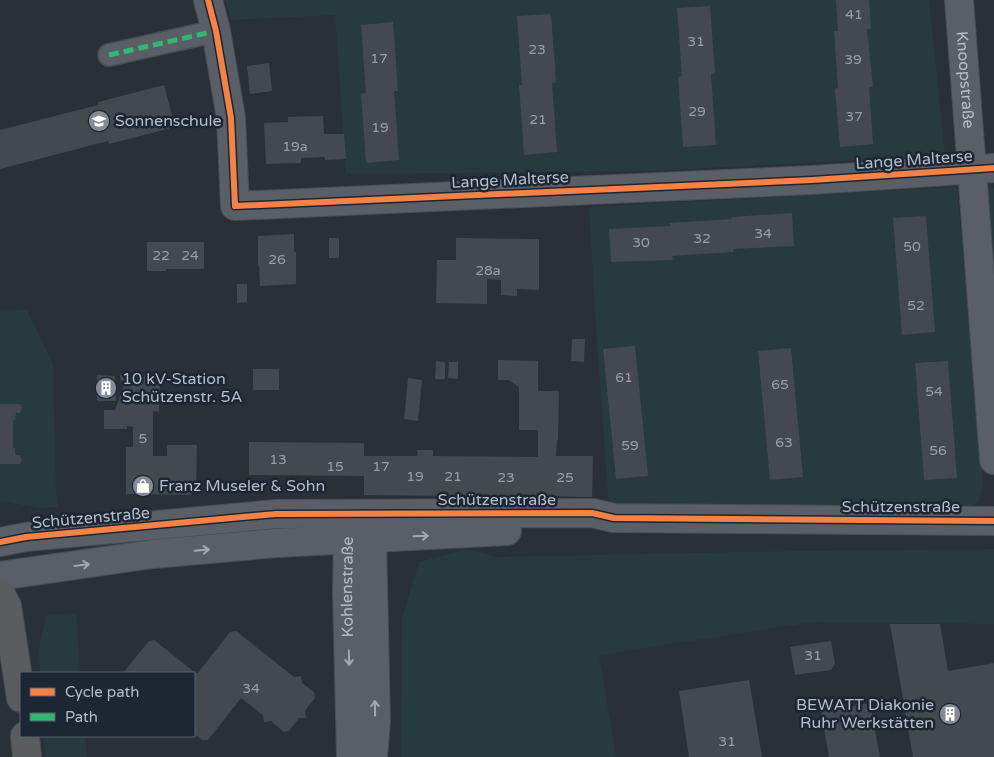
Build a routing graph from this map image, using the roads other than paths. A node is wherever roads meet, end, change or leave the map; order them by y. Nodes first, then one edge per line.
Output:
1 (208, 0) edge
2 (959, 0) edge
3 (216, 31) junction
4 (109, 55) dead end
5 (983, 169) edge
6 (994, 460) edge
7 (994, 521) edge
8 (359, 531) junction
9 (0, 542) edge
10 (0, 576) edge
11 (0, 593) edge
12 (6, 632) edge
13 (20, 694) edge
14 (25, 737) edge
15 (27, 757) edge
16 (351, 757) edge
17 (373, 757) edge

1 - 3 street, Lange Malterse
2 - 5 street, Knoopstraße
3 - 4 street
3 - 5 street, Lange Malterse
5 - 6 street, Knoopstraße
7 - 8 street, Schützenstraße
8 - 9 street, Schützenstraße
10 -> 8 street, Schützenstraße
8 -> 16 street, Kohlenstraße
17 -> 8 street, Kohlenstraße
11 - 12 highway
12 - 13 highway
14 - 15 highway

